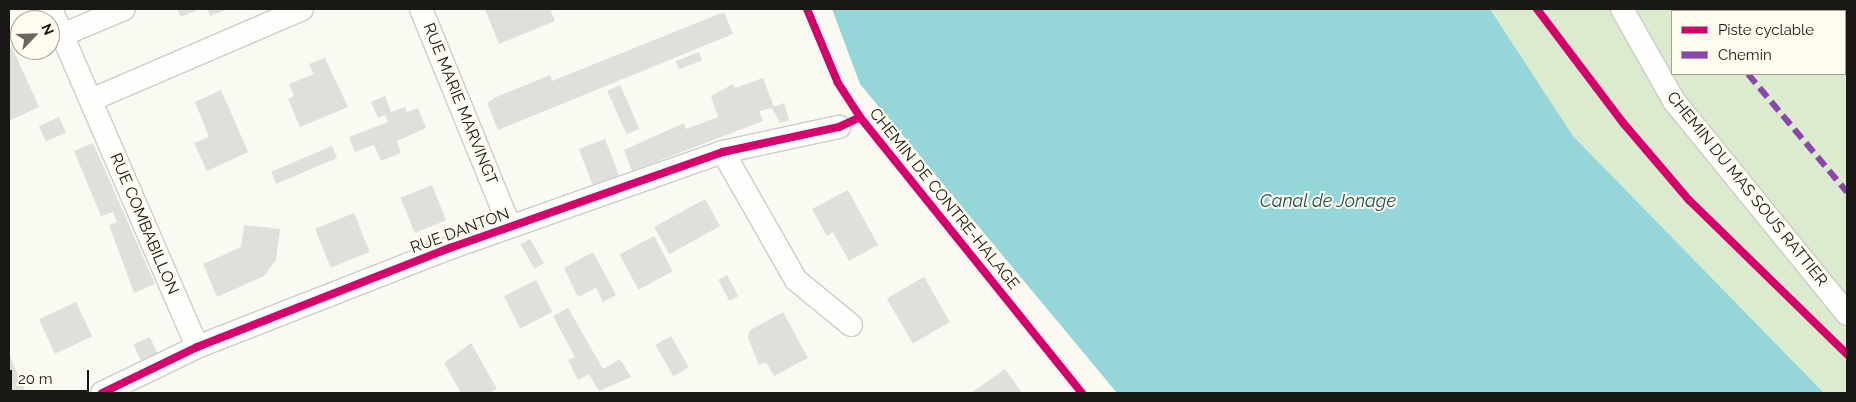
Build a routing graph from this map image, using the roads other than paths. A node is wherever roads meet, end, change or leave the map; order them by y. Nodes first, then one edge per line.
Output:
1 (51, 9) edge
2 (124, 9) edge
3 (302, 9) edge
4 (421, 9) edge
5 (1622, 9) edge
6 (62, 35) junction
7 (91, 100) junction
8 (839, 127) dead end
9 (723, 152) junction
10 (510, 227) junction
11 (1847, 314) edge
12 (851, 325) dead end
13 (196, 347) junction
14 (102, 393) edge

1 - 6 street, RUE COMBABILLON
2 - 6 street
3 - 7 street
4 - 10 street, RUE MARIE MARVINGT
5 - 11 street, CHEMIN DU MAS SOUS RATTIER
6 - 7 street, RUE COMBABILLON
7 - 13 street, RUE COMBABILLON
8 - 9 street, RUE DANTON
9 - 10 street, RUE DANTON
9 - 12 street
10 - 13 street, RUE DANTON
13 - 14 street, RUE DANTON

